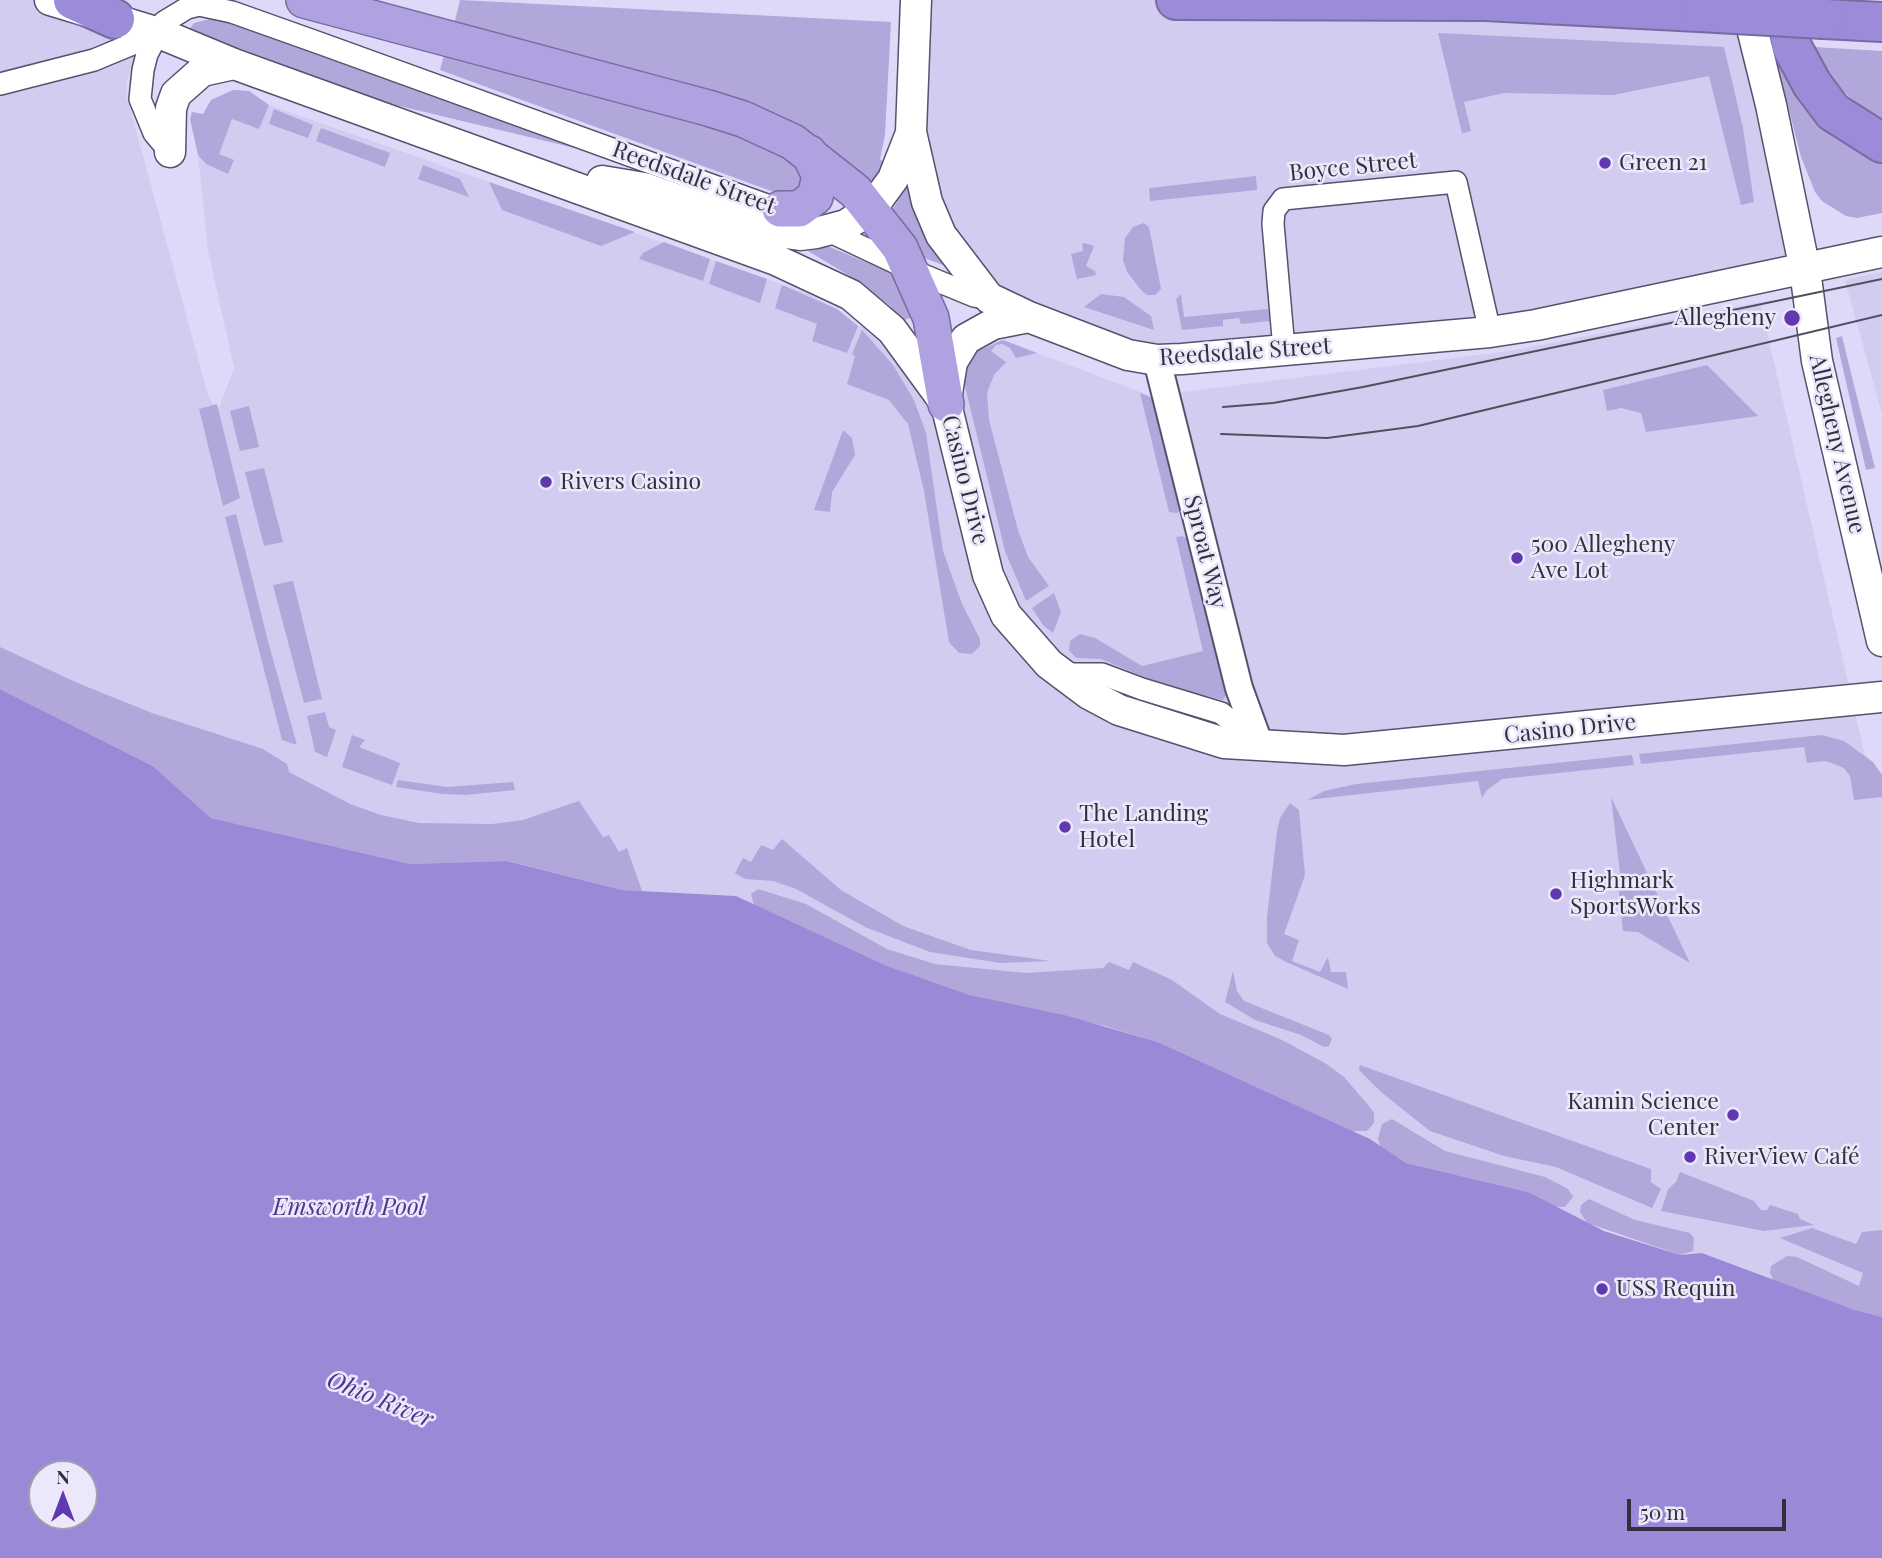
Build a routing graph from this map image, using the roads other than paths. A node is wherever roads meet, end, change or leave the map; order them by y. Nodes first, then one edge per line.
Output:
1 (50, 0) edge
2 (73, 0) edge
3 (303, 0) edge
4 (916, 0) edge
5 (1176, 0) edge
6 (1475, 0) edge
7 (1745, 0) edge
8 (1783, 0) edge
9 (1485, 1) edge
10 (115, 19) junction
11 (1882, 22) edge
12 (159, 33) junction
13 (234, 64) junction
14 (0, 84) edge
15 (911, 132) junction
16 (1882, 143) edge
17 (170, 152) joint
18 (809, 153) junction
19 (526, 168) junction
20 (780, 209) junction
21 (871, 209) junction
22 (828, 231) junction
23 (1882, 252) edge
24 (911, 270) junction
25 (1805, 270) junction
26 (989, 298) junction
27 (1029, 317) junction
28 (1490, 332) junction
29 (1284, 349) junction
30 (1157, 360) junction
31 (946, 404) junction
32 (1882, 641) edge
33 (1882, 697) edge
34 (1259, 743) junction

1 - 10 main road
2 - 10 highway
3 - 18 highway
4 - 15 main road
5 - 9 highway
6 - 9 highway
7 - 25 main road, Allegheny Avenue
8 - 16 highway
9 - 11 highway, bridge
10 - 12 main road
12 - 13 main road
12 - 14 street
12 - 17 street
12 - 20 street, Reedsdale Street
13 - 17 main road
13 - 19 main road
15 - 21 main road
15 - 26 main road
18 - 20 highway
18 - 21 highway
19 - 22 main road
19 - 31 main road, Casino Drive
20 - 22 street, Reedsdale Street
21 - 22 main road
21 - 24 highway
22 - 24 street, Reedsdale Street
23 - 25 main road, Reedsdale Street
24 - 26 street, Reedsdale Street
24 - 31 highway
25 - 28 main road, Reedsdale Street
25 - 32 main road, Allegheny Avenue
26 - 27 main road, Reedsdale Street
27 - 30 main road, Reedsdale Street
27 - 31 main road
28 - 29 main road, Reedsdale Street
28 - 29 street, Boyce Street
29 - 30 main road, Reedsdale Street
30 - 34 street, Sproat Way
31 - 34 main road, Casino Drive
33 - 34 main road, Casino Drive

